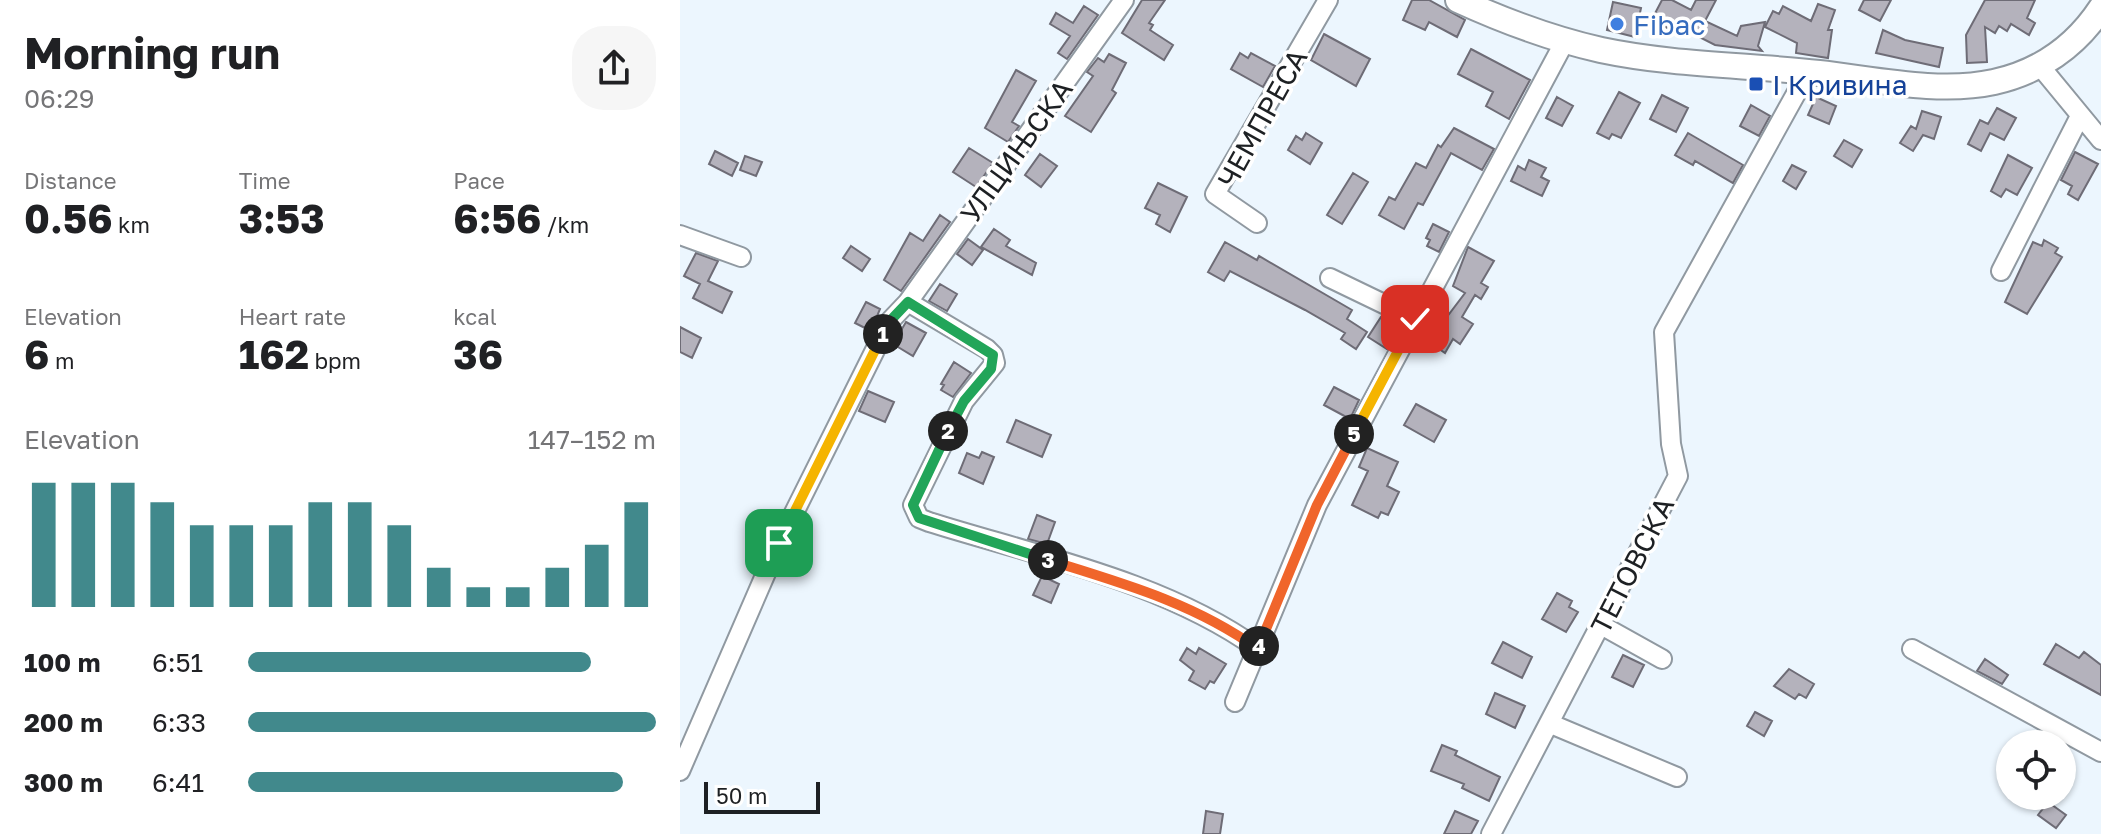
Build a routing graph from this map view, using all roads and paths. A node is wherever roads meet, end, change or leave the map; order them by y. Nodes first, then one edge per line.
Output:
1 (1124, 0) edge
2 (1328, 0) edge
3 (1458, 0) edge
4 (2101, 8) edge
5 (1565, 41) junction
6 (2040, 66) junction
7 (1808, 72) junction
8 (2080, 116) junction
9 (2101, 140) edge
10 (1257, 223) dead end
11 (680, 235) edge
12 (741, 257) dead end
13 (2001, 271) dead end
14 (1330, 278) dead end
15 (908, 302) junction
16 (1415, 319) junction
17 (1601, 625) junction
18 (1258, 649) junction
19 (1912, 649) dead end
20 (1662, 659) dead end
21 (1235, 702) dead end
22 (1551, 724) junction
23 (2101, 752) edge
24 (680, 771) edge
25 (1677, 777) dead end
26 (1491, 834) edge

1 - 15 street, УЛЦИЊСКА
2 - 10 street, ЧЕМПРЕСА
3 - 5 street
4 - 6 street
5 - 7 street
5 - 16 street
6 - 7 street
6 - 8 street
7 - 17 street, ТЕТОВСКА
8 - 9 street
8 - 13 street
11 - 12 street
14 - 16 street
15 - 18 street
15 - 24 street, УЛЦИЊСКА
16 - 18 street
17 - 20 street
17 - 22 street, ТЕТОВСКА
18 - 21 street
19 - 23 street
22 - 25 street
22 - 26 street, ТЕТОВСКА

